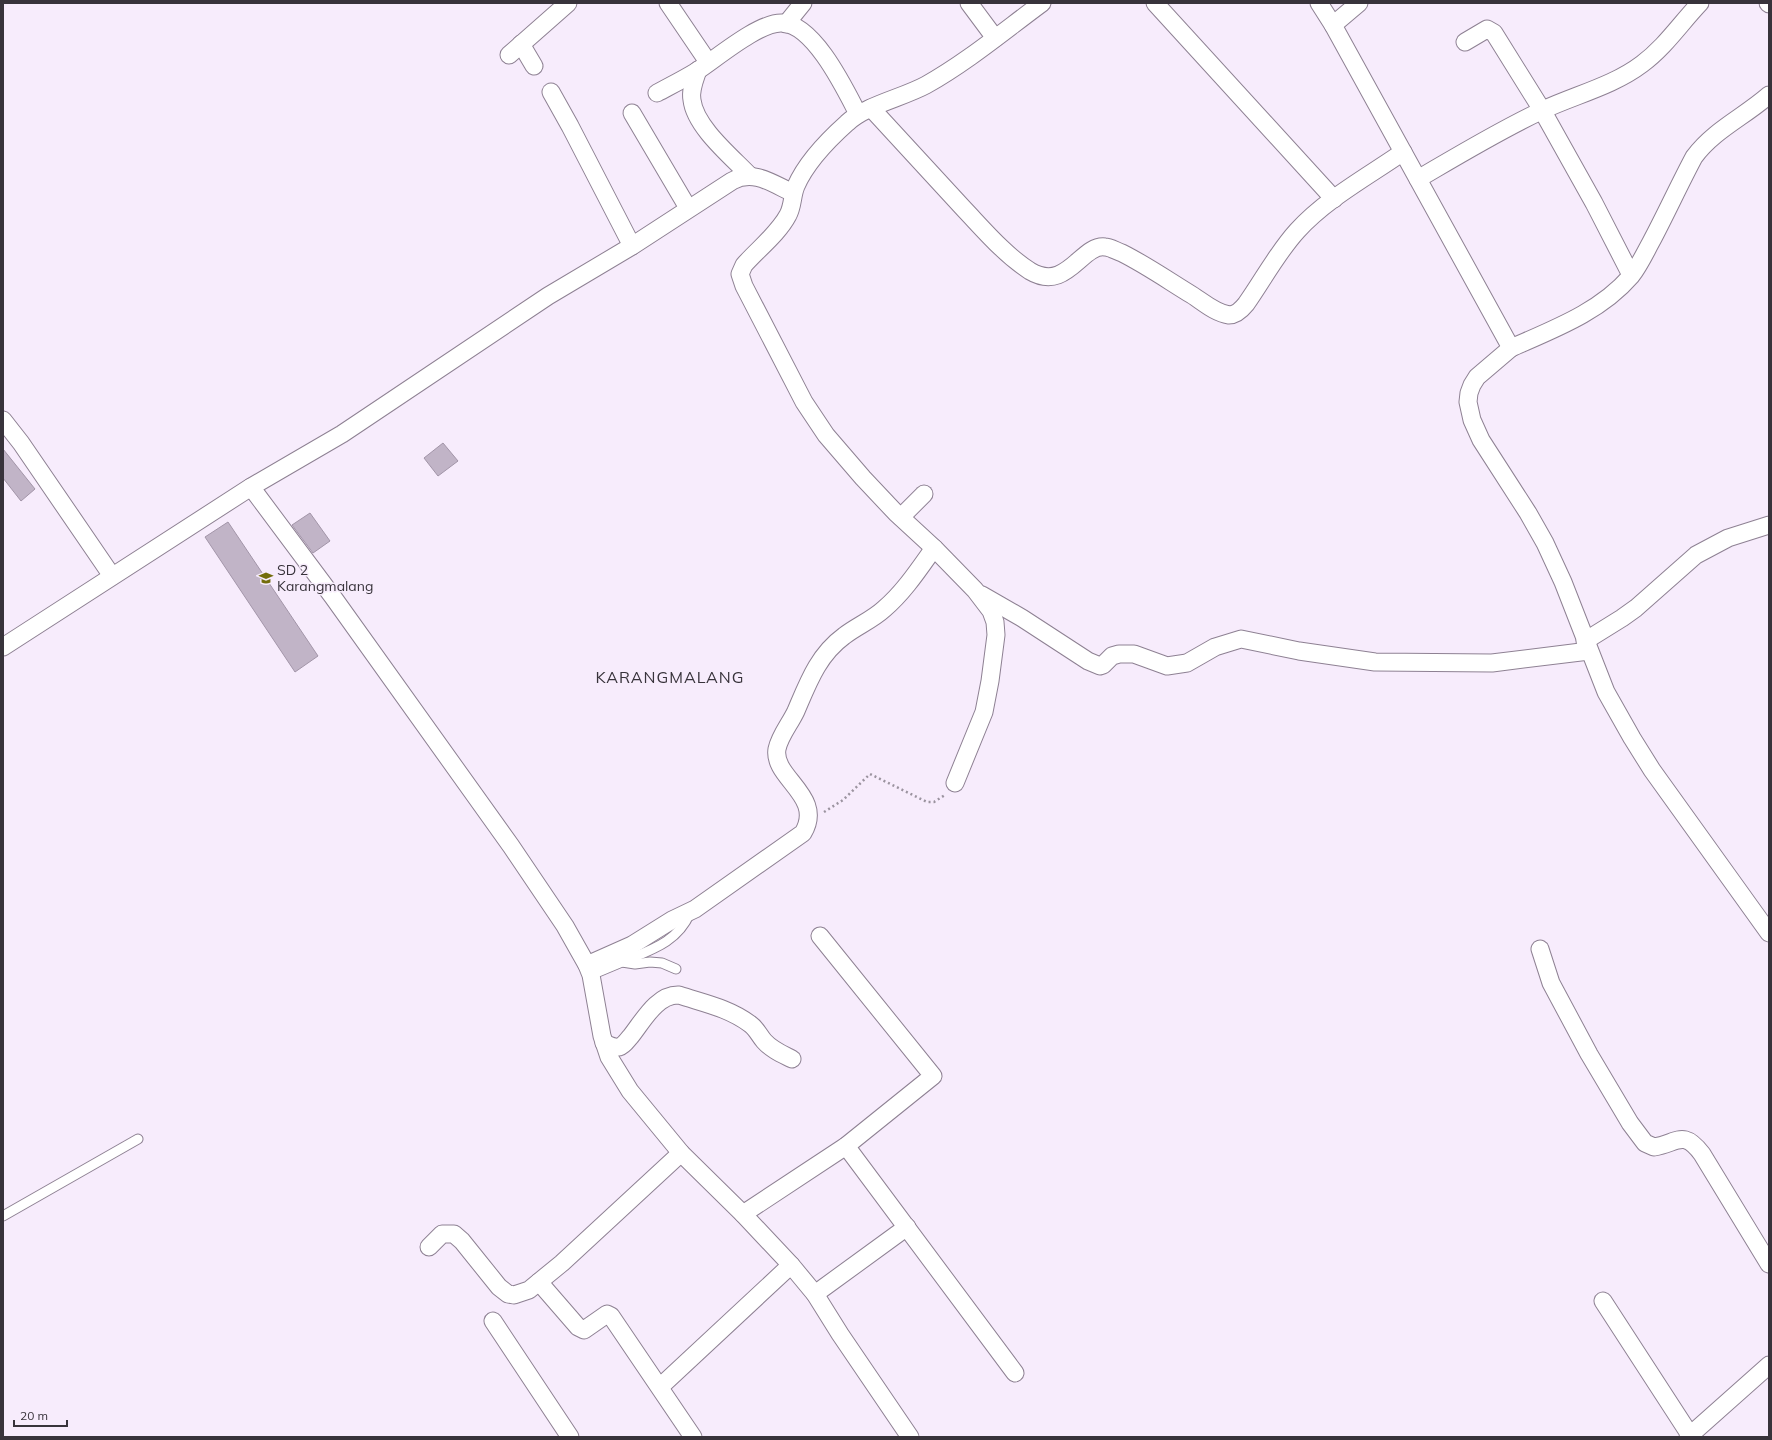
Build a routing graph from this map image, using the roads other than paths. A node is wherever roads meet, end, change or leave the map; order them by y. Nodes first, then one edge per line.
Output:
1 (568, 3) edge
2 (668, 3) edge
3 (803, 3) edge
4 (968, 3) edge
5 (1042, 3) edge
6 (1155, 3) edge
7 (1319, 3) edge
8 (1359, 3) edge
9 (1700, 3) edge
10 (786, 24) junction
11 (1333, 24) junction
12 (995, 38) junction
13 (1465, 42) dead end
14 (534, 66) dead end
15 (703, 66) junction
16 (551, 92) dead end
17 (657, 93) dead end
18 (1769, 95) edge
19 (1542, 110) junction
20 (865, 111) junction
21 (632, 113) dead end
22 (1403, 152) junction
23 (750, 176) junction
24 (1418, 179) junction
25 (793, 193) junction
26 (1334, 199) junction
27 (688, 208) junction
28 (632, 246) junction
29 (1631, 275) junction
30 (1511, 348) junction
31 (3, 420) edge
32 (251, 487) junction
33 (924, 494) dead end
34 (900, 517) junction
35 (1769, 525) edge
36 (934, 548) junction
37 (112, 576) junction
38 (979, 594) junction
39 (4, 644) edge
40 (1587, 646) junction
41 (955, 783) road end
42 (691, 911) junction
43 (1769, 933) edge
44 (820, 936) dead end
45 (1540, 949) dead end
46 (622, 962) junction
47 (676, 969) dead end
48 (589, 970) junction
49 (603, 1040) junction
50 (792, 1059) dead end
51 (138, 1139) dead end
52 (846, 1146) junction
53 (681, 1153) junction
54 (743, 1214) junction
55 (3, 1216) edge
56 (907, 1227) junction
57 (429, 1247) dead end
58 (1769, 1264) edge
59 (791, 1265) junction
60 (539, 1282) junction
61 (815, 1294) junction
62 (1603, 1301) dead end
63 (493, 1320) dead end
64 (1769, 1365) edge
65 (1015, 1374) dead end
66 (660, 1387) junction
67 (1689, 1436) edge
68 (570, 1437) edge
69 (694, 1437) edge
70 (910, 1437) edge

1 - 14 street
2 - 15 street
3 - 10 street
4 - 12 street
5 - 12 street
6 - 26 street
7 - 11 street
8 - 11 street
9 - 19 street
10 - 15 street
10 - 20 street
11 - 22 street
12 - 20 street
13 - 19 street
15 - 17 street
15 - 23 street
16 - 28 street
18 - 29 street
19 - 24 street
19 - 29 street
20 - 25 street
20 - 26 street
21 - 27 street
22 - 24 street
22 - 26 street
23 - 25 street
23 - 27 street
24 - 30 street
25 - 34 street
27 - 28 street
28 - 32 street
29 - 30 street
30 - 40 street
31 - 37 street
32 - 37 street
32 - 48 street
33 - 34 street
34 - 36 street
35 - 40 street
36 - 38 street
36 - 42 street
37 - 39 street
38 - 40 street
38 - 41 street
40 - 43 street
42 - 46 lane
42 - 48 street
44 - 52 street
45 - 58 street
46 - 47 lane
46 - 48 lane
48 - 49 street
49 - 50 street
49 - 53 street
51 - 55 lane
52 - 54 street
52 - 56 street
53 - 54 street
53 - 60 street
54 - 59 street
56 - 61 street
56 - 65 street
57 - 60 street
59 - 61 street
59 - 66 street
60 - 66 street
61 - 70 street
62 - 67 street
63 - 68 street
64 - 67 street
66 - 69 street

